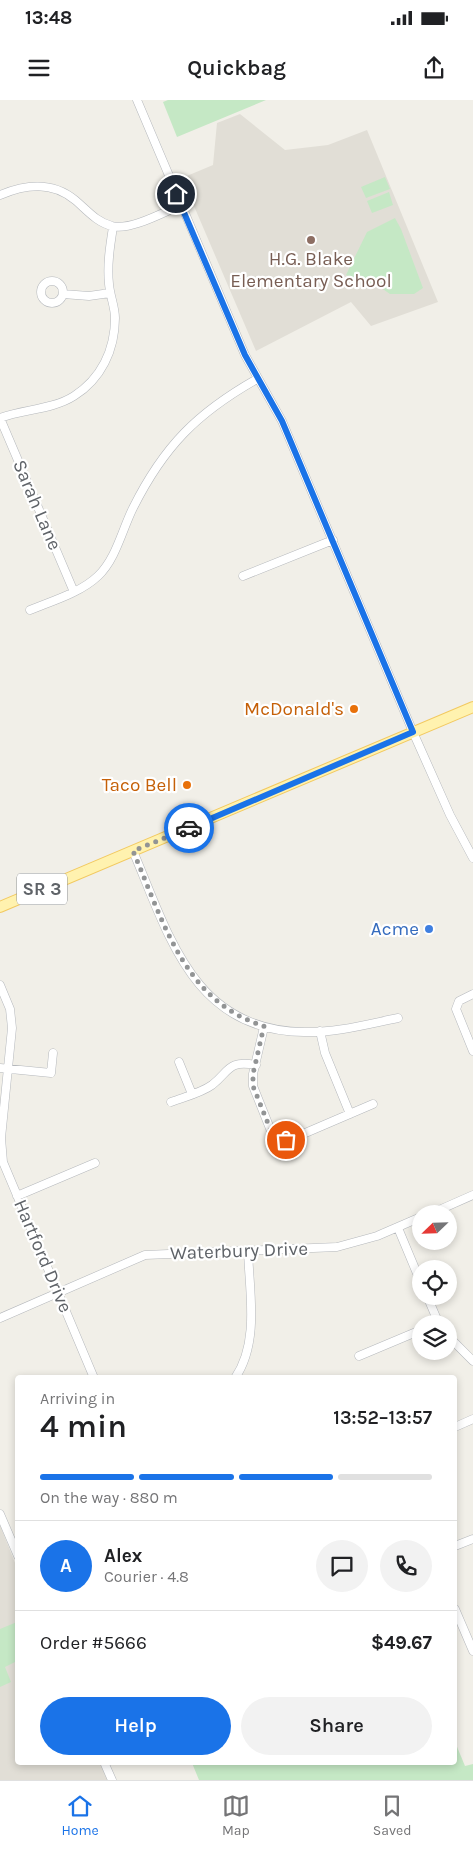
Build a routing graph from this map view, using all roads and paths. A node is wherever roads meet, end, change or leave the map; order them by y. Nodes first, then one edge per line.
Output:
1 (137, 100) edge
2 (0, 195) edge
3 (181, 204) junction
4 (113, 227) junction
5 (110, 293) junction
6 (63, 294) dead end
7 (257, 378) junction
8 (0, 418) edge
9 (332, 540) junction
10 (243, 576) dead end
11 (74, 592) junction
12 (30, 610) dead end
13 (473, 707) edge
14 (413, 732) junction
15 (133, 851) junction
16 (473, 858) edge
17 (0, 907) edge
18 (0, 985) edge
19 (473, 994) edge
20 (398, 1018) dead end
21 (264, 1026) junction
22 (320, 1031) junction
23 (473, 1051) edge
24 (53, 1053) dead end
25 (179, 1062) dead end
26 (256, 1064) junction
27 (4, 1068) edge
28 (192, 1094) junction
29 (172, 1102) dead end
30 (373, 1104) dead end
31 (350, 1114) junction
32 (94, 1163) dead end
33 (17, 1196) junction
34 (473, 1196) edge
35 (452, 1205) edge
36 (412, 1222) edge
37 (398, 1228) junction
38 (248, 1250) junction
39 (412, 1261) edge
40 (59, 1292) junction
41 (0, 1318) edge
42 (412, 1334) edge
43 (457, 1345) edge
44 (359, 1356) dead end
45 (473, 1361) edge
46 (93, 1375) edge
47 (237, 1375) edge
48 (473, 1419) edge
49 (457, 1426) edge
50 (0, 1514) edge
51 (473, 1539) edge
52 (457, 1545) edge
53 (15, 1549) edge
54 (457, 1614) edge
55 (473, 1651) edge
56 (105, 1765) edge
57 (112, 1780) edge

1 - 3 street
2 - 4 street
3 - 4 street
3 - 7 street
4 - 5 street
5 - 6 street
5 - 8 street
7 - 9 street
7 - 11 street
8 - 11 street, Sarah Lane
9 - 10 street
9 - 14 street
11 - 12 street
13 - 14 main road, SR 3
14 - 15 main road, SR 3
14 - 16 street
15 - 17 main road, SR 3
15 - 21 street
18 - 27 street, Hartford Drive
19 - 23 street
20 - 22 street
21 - 22 street
21 - 26 street
22 - 31 street
24 - 27 street
25 - 28 street
26 - 28 street
26 - 31 street
27 - 33 street, Hartford Drive
28 - 29 street
30 - 31 street
32 - 33 street
33 - 40 street, Hartford Drive
34 - 35 street
36 - 37 street, Waterbury Drive
37 - 38 street, Waterbury Drive
37 - 39 street
38 - 40 street, Waterbury Drive
38 - 47 street
40 - 41 street, Waterbury Drive
40 - 46 street, Hartford Drive
42 - 44 street
43 - 45 street
48 - 49 street
50 - 53 street
51 - 52 street
54 - 55 street
56 - 57 street

